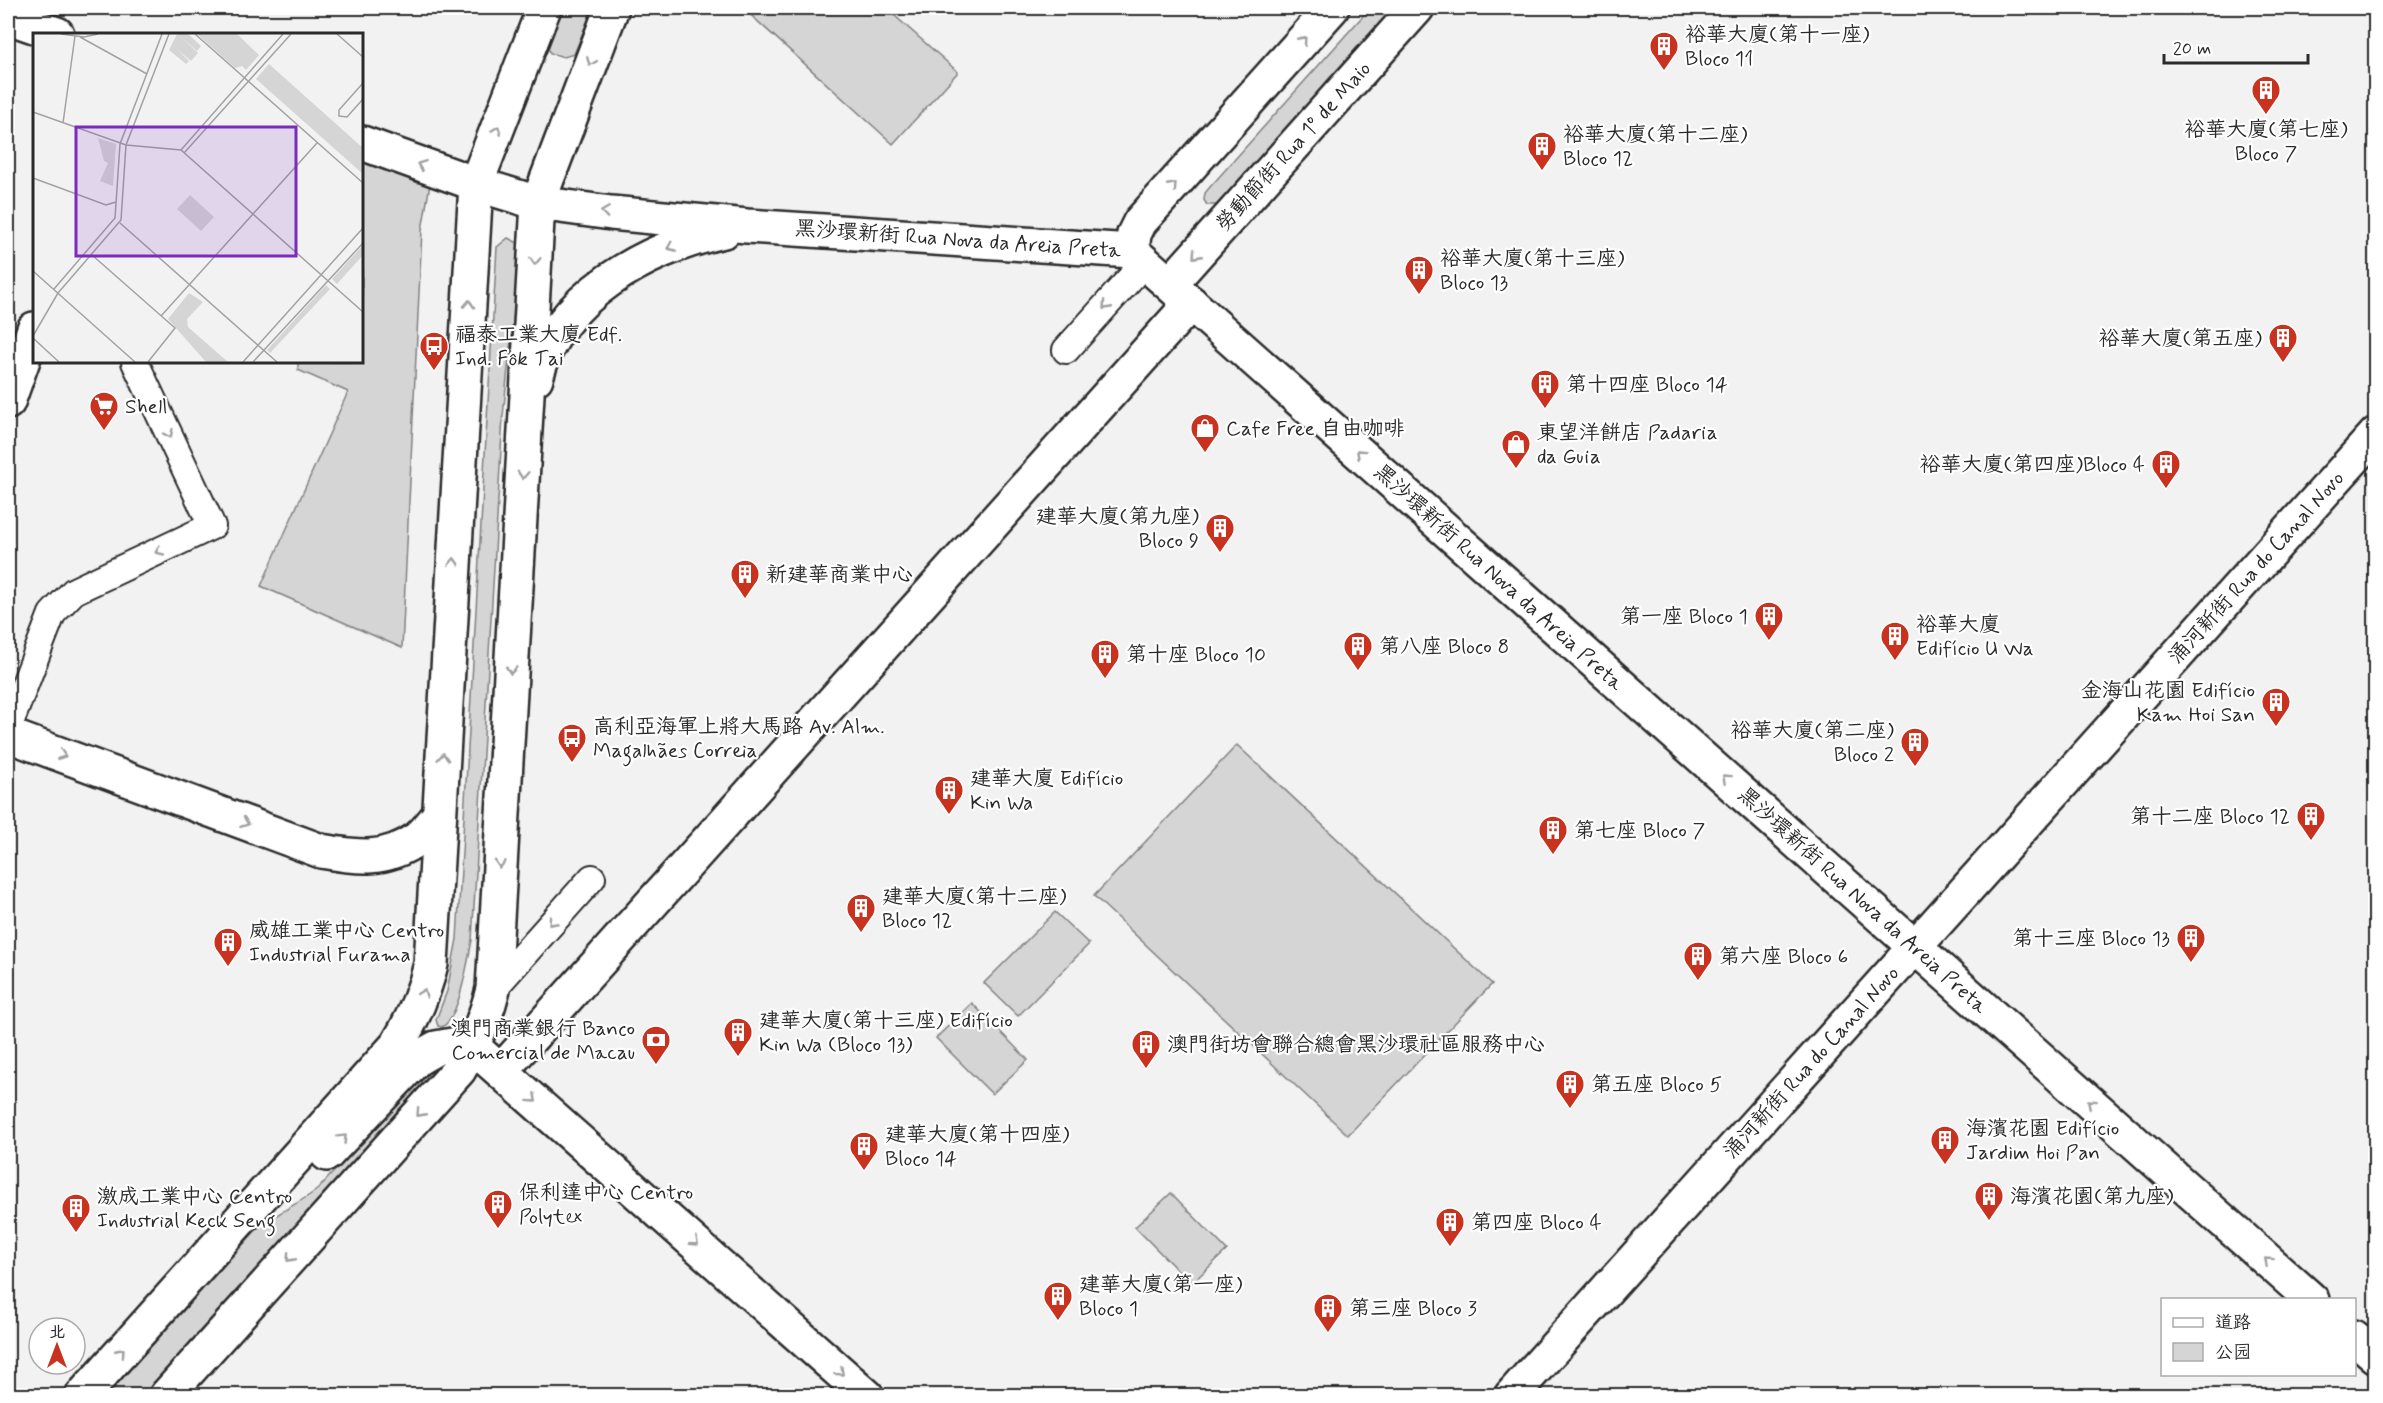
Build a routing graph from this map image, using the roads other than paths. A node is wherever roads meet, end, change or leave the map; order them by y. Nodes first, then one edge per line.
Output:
1 (544, 8) edge
2 (612, 8) edge
3 (1332, 8) edge
4 (1417, 8) edge
5 (8, 17) edge
6 (54, 33) edge
7 (363, 143) edge
8 (476, 184) junction
9 (538, 202) junction
10 (747, 226) junction
11 (1138, 256) junction
12 (1180, 293) junction
13 (33, 332) edge
14 (1066, 350) dead end
15 (135, 363) edge
16 (8, 402) edge
17 (526, 417) junction
18 (2376, 434) edge
19 (8, 728) edge
20 (8, 735) edge
21 (439, 815) junction
22 (592, 878) dead end
23 (1915, 947) junction
24 (493, 989) junction
25 (473, 1047) junction
26 (501, 1071) junction
27 (247, 1212) junction
28 (2311, 1298) edge
29 (2356, 1338) edge
30 (2376, 1356) edge
31 (174, 1393) edge
32 (82, 1395) edge
33 (867, 1395) edge
34 (1511, 1395) edge

8 -> 1 main road
2 -> 9 main road
11 -> 3 main road
4 -> 12 main road, 勞動節街 Rua 1º de Maio
5 - 6 main road
8 -> 7 main road, 黑沙環新街 Rua Nova da Areia Preta
8 - 9 main road, 黑沙環新街 Rua Nova da Areia Preta
21 -> 8 main road
10 -> 9 main road, 黑沙環新街 Rua Nova da Areia Preta
9 -> 17 main road
10 - 11 main road, 黑沙環新街 Rua Nova da Areia Preta
10 -> 17 main road
11 - 12 main road, 黑沙環新街 Rua Nova da Areia Preta
11 -> 14 lane
23 -> 12 main road, 黑沙環新街 Rua Nova da Areia Preta
12 - 26 main road, 勞動節街 Rua 1º de Maio
13 - 16 main road
15 -> 19 lane
17 -> 24 main road
18 - 23 main road, 涌河新街 Rua do Canal Novo
20 -> 21 main road
27 -> 21 main road
22 -> 24 lane
28 -> 23 main road, 黑沙環新街 Rua Nova da Areia Preta
23 - 34 main road, 涌河新街 Rua do Canal Novo
24 - 25 main road
25 - 26 main road
27 -> 25 main road
25 -> 31 main road
26 -> 33 main road
32 -> 27 main road
29 - 30 main road

